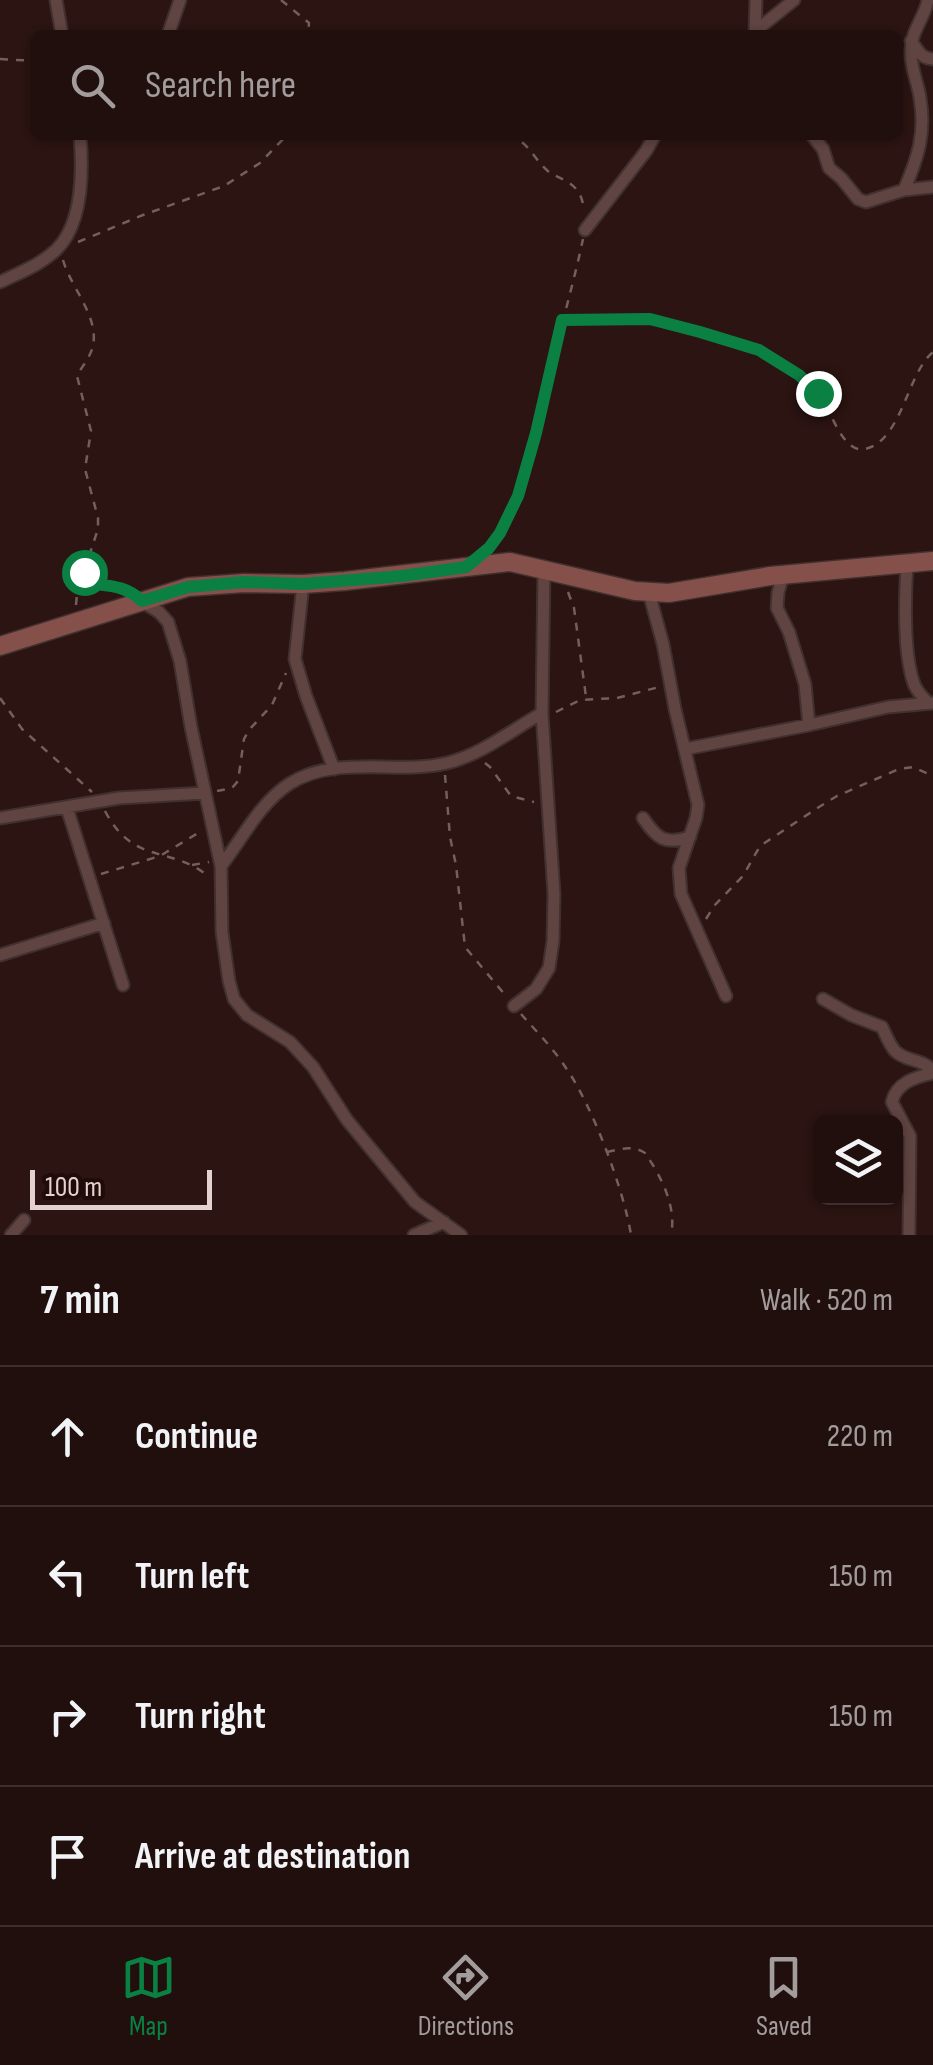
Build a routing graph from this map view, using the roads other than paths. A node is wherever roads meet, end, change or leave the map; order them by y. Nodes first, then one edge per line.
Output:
1 (56, 0) edge
2 (180, 0) edge
3 (756, 0) edge
4 (794, 0) edge
5 (928, 0) edge
6 (61, 30) edge
7 (170, 30) edge
8 (755, 30) edge
9 (759, 30) edge
10 (912, 41) junction
11 (933, 60) edge
12 (81, 140) edge
13 (652, 140) edge
14 (816, 140) edge
15 (933, 187) edge
16 (904, 190) junction
17 (584, 230) road end
18 (0, 282) edge
19 (933, 561) edge
20 (910, 564) junction
21 (933, 569) edge
22 (550, 571) junction
23 (782, 574) junction
24 (303, 584) junction
25 (649, 592) junction
26 (142, 601) junction
27 (0, 646) edge
28 (931, 703) edge
29 (542, 717) junction
30 (809, 725) junction
31 (685, 750) junction
32 (334, 768) junction
33 (205, 793) junction
34 (67, 808) junction
35 (0, 818) edge
36 (643, 818) dead end
37 (690, 837) junction
38 (220, 863) junction
39 (104, 923) junction
40 (0, 955) edge
41 (123, 984) dead end
42 (726, 996) dead end
43 (823, 999) dead end
44 (514, 1006) dead end
45 (933, 1072) edge
46 (24, 1220) dead end
47 (444, 1222) junction
48 (12, 1235) edge
49 (414, 1235) edge
50 (461, 1235) edge
51 (909, 1235) edge

1 - 6 street
2 - 7 street
3 - 8 street
4 - 9 street
5 - 10 street
10 - 11 street
10 - 16 street
12 - 18 street
13 - 17 street
14 - 16 street
15 - 16 street
19 - 20 street
20 - 21 street
20 - 23 street
20 - 28 street
22 - 24 street
22 - 25 street
22 - 29 street
23 - 25 street
23 - 30 street
24 - 26 street
24 - 32 street
25 - 31 street
26 - 27 street
26 - 33 street
28 - 30 street
29 - 32 street
29 - 44 street
30 - 31 street
31 - 37 street
32 - 38 street
33 - 34 street
33 - 38 street
34 - 35 street
34 - 39 street
36 - 37 street
37 - 42 street
38 - 47 street
39 - 40 street
39 - 41 street
43 - 45 street
45 - 51 street
46 - 48 street
47 - 49 street
47 - 50 street

